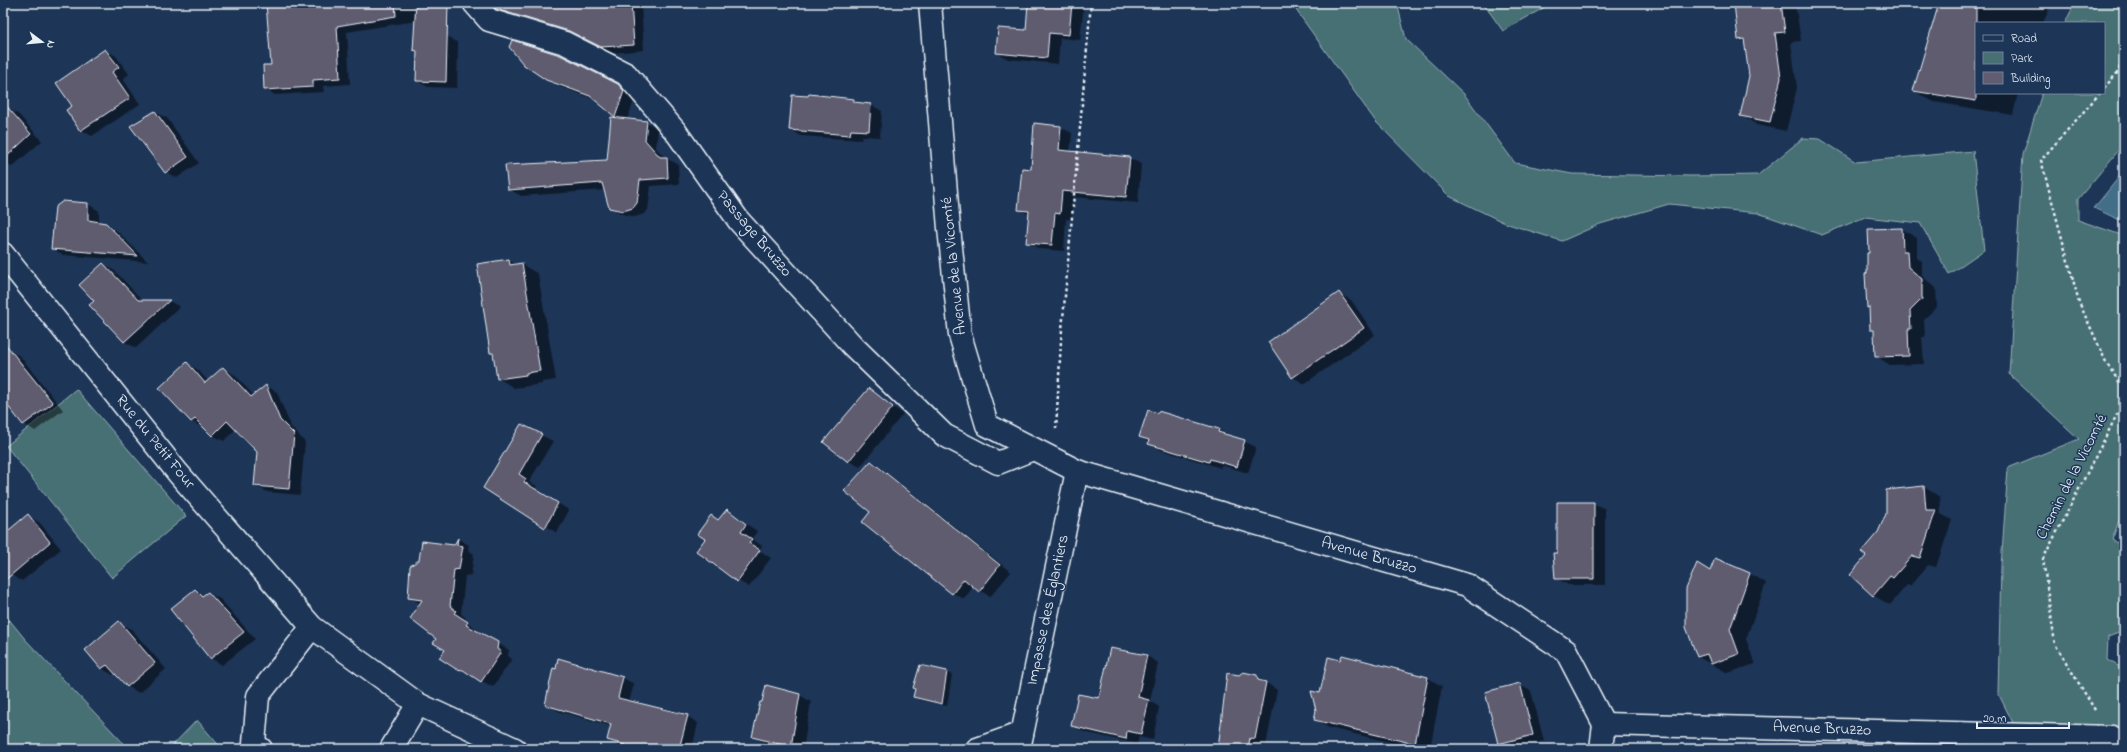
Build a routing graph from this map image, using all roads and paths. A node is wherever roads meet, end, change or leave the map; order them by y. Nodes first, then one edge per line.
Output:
1 (474, 3) edge
2 (930, 3) edge
3 (1091, 3) edge
4 (2124, 44) edge
5 (2105, 87) edge
6 (2099, 94) edge
7 (3, 254) edge
8 (1033, 449) junction
9 (1077, 471) junction
10 (312, 627) junction
11 (418, 704) junction
12 (1604, 724) junction
13 (2112, 737) joint
14 (1021, 741) edge
15 (261, 749) edge
16 (391, 749) edge
17 (515, 749) edge
18 (977, 749) edge
19 (1601, 749) edge

1 - 8 street, Passage Bruzzo
2 - 8 street, Avenue de la Vicomté
3 - 8 path
4 - 5 path
6 - 13 path, Chemin de la Vicomté
7 - 10 street, Rue du Petit Four
8 - 9 street, Avenue de la Vicomté
9 - 12 street, Avenue Bruzzo
9 - 14 street, Impasse des Églantiers
10 - 11 street, Rue du Petit Four
10 - 15 street
11 - 16 street
11 - 17 street, Rue du Petit Four
12 - 13 street, Avenue Bruzzo
12 - 19 street
14 - 18 street

